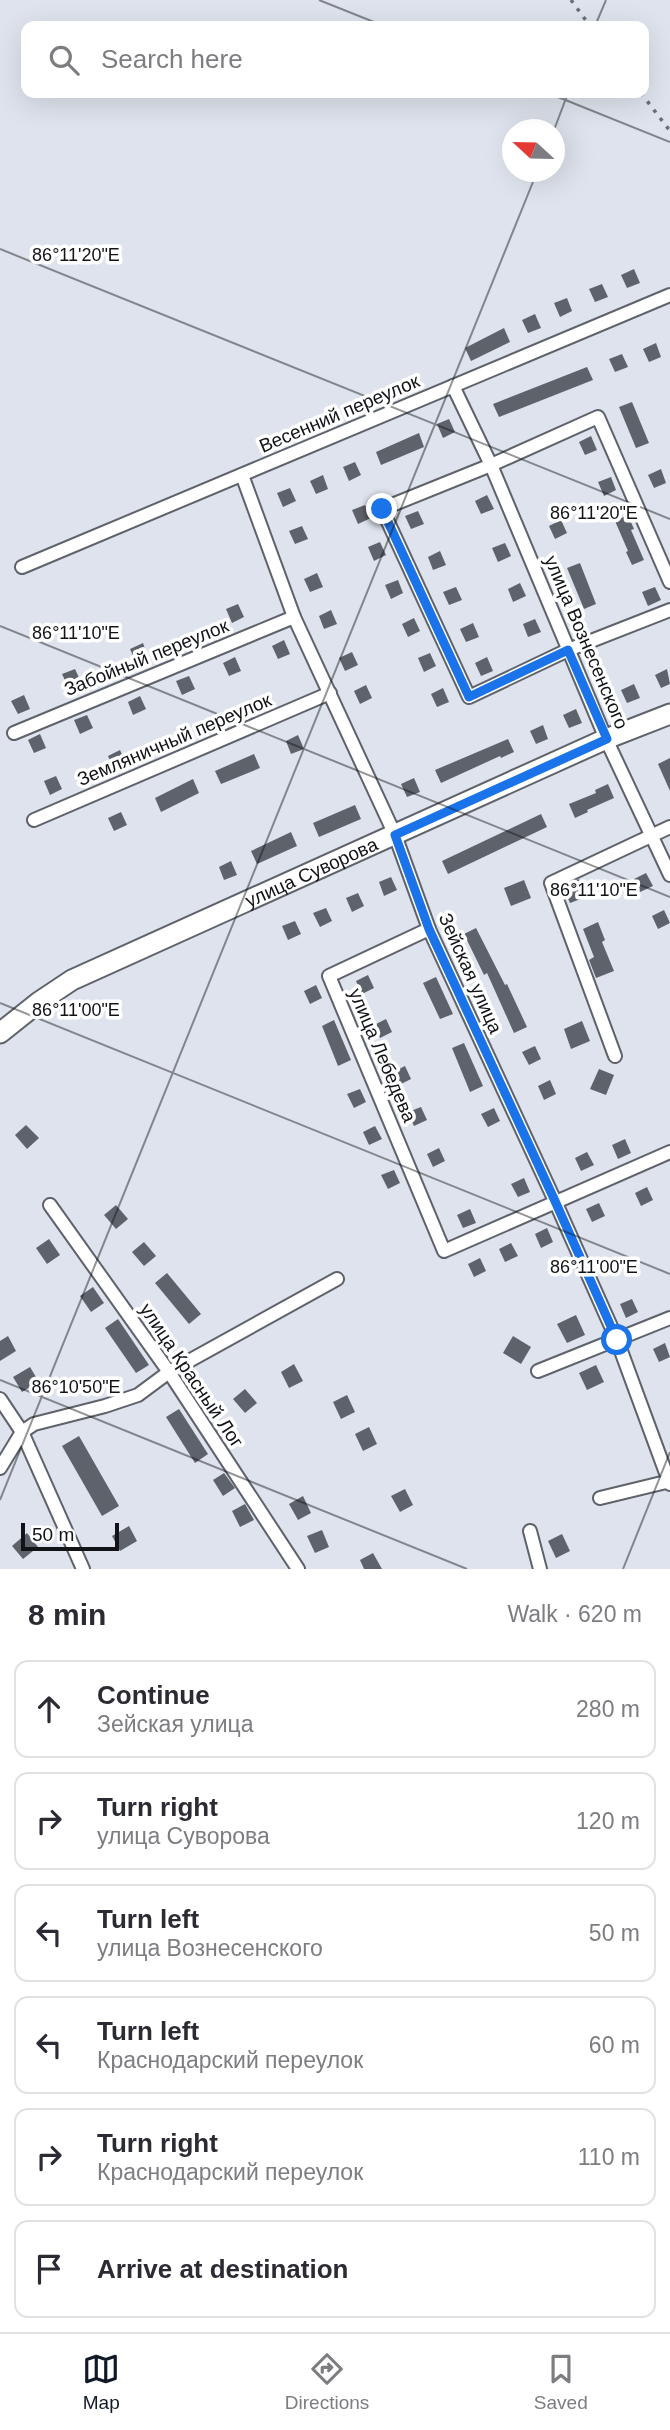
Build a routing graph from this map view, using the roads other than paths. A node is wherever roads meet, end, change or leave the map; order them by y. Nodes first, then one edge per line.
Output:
1 (670, 295) edge
2 (453, 386) junction
3 (491, 465) junction
4 (242, 475) junction
5 (22, 568) dead end
6 (670, 582) edge
7 (670, 610) edge
8 (294, 617) junction
9 (568, 650) junction
10 (330, 693) junction
11 (670, 713) edge
12 (14, 733) dead end
13 (607, 739) junction
14 (34, 820) dead end
15 (670, 827) edge
16 (395, 835) junction
17 (653, 836) junction
18 (670, 874) edge
19 (429, 929) junction
20 (0, 1033) edge
21 (615, 1056) dead end
22 (670, 1152) edge
23 (555, 1201) junction
24 (50, 1205) dead end
25 (337, 1279) dead end
26 (670, 1318) edge
27 (617, 1340) junction
28 (538, 1371) dead end
29 (169, 1373) junction
30 (0, 1399) edge
31 (22, 1432) junction
32 (0, 1468) edge
33 (670, 1483) edge
34 (600, 1498) dead end
35 (530, 1531) dead end
36 (83, 1569) edge
37 (298, 1569) edge
38 (540, 1569) edge

1 - 2 street, Весенний переулок
2 - 3 street, улица Вознесенского
2 - 4 street, Весенний переулок
3 - 6 street
3 - 9 street, улица Вознесенского
3 - 9 street
4 - 5 street, Весенний переулок
4 - 8 street, Зейская улица
7 - 9 street
8 - 10 street, Зейская улица
8 - 12 street, Забойный переулок
9 - 13 street, улица Вознесенского
10 - 14 street, Земляничный переулок
10 - 16 street, Зейская улица
11 - 13 main road, улица Суворова
13 - 16 main road, улица Суворова
13 - 17 street, улица Вознесенского
15 - 17 street
16 - 19 street, Зейская улица
16 - 20 main road, улица Суворова
17 - 18 street, улица Вознесенского
17 - 21 street
19 - 23 street, Зейская улица
19 - 23 street, улица Лебедева
22 - 23 street
23 - 27 street, Зейская улица
24 - 29 street, улица Красный Лог
25 - 29 street
26 - 27 street
27 - 28 street
27 - 33 street, Зейская улица
29 - 31 street
29 - 37 street, улица Красный Лог
30 - 31 street
31 - 32 street
31 - 36 street
33 - 34 street
35 - 38 street

